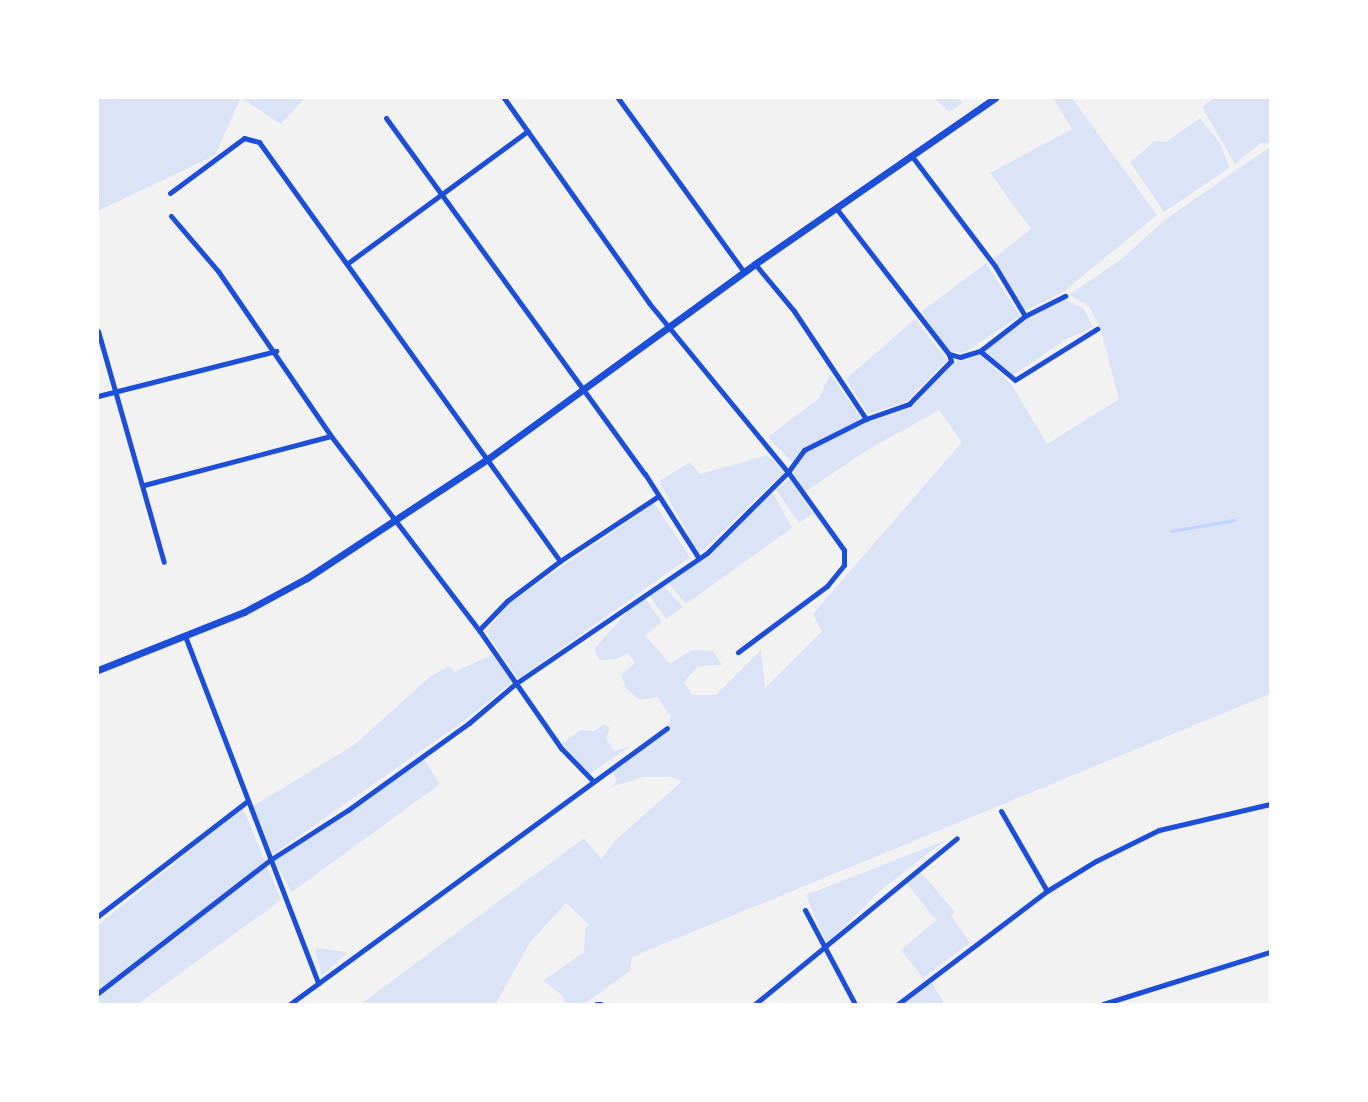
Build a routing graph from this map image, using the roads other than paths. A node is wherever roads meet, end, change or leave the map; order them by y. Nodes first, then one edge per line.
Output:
1 (504, 98) edge
2 (618, 98) edge
3 (995, 98) edge
4 (386, 118) dead end
5 (528, 131) junction
6 (911, 155) junction
7 (170, 193) dead end
8 (443, 196) junction
9 (836, 208) junction
10 (171, 216) dead end
11 (348, 263) junction
12 (755, 264) junction
13 (744, 272) junction
14 (1065, 296) dead end
15 (1025, 316) junction
16 (670, 328) junction
17 (1097, 329) dead end
18 (98, 331) edge
19 (276, 351) junction
20 (980, 351) junction
21 (949, 354) junction
22 (116, 391) junction
23 (583, 392) junction
24 (98, 396) edge
25 (866, 419) junction
26 (331, 436) junction
27 (489, 458) junction
28 (788, 472) junction
29 (144, 485) junction
30 (657, 497) junction
31 (394, 521) junction
32 (698, 557) junction
33 (560, 561) junction
34 (164, 562) dead end
35 (479, 630) junction
36 (185, 636) junction
37 (738, 652) dead end
38 (98, 670) edge
39 (515, 684) junction
40 (667, 728) dead end
41 (592, 780) junction
42 (246, 802) junction
43 (1270, 804) edge
44 (1001, 811) dead end
45 (957, 838) dead end
46 (270, 860) junction
47 (1047, 891) junction
48 (805, 910) dead end
49 (98, 916) edge
50 (825, 950) junction
51 (1270, 952) edge
52 (318, 983) junction
53 (98, 993) edge
54 (290, 1005) edge
55 (755, 1005) edge
56 (855, 1005) edge
57 (898, 1005) edge
58 (1103, 1005) edge

1 - 5 street
2 - 13 street
3 - 6 street
4 - 8 street
5 - 8 street
5 - 16 street
6 - 9 street
6 - 15 street
7 - 11 street
8 - 11 street
8 - 23 street
9 - 12 street
9 - 21 street
10 - 19 street
11 - 27 street
12 - 13 street
12 - 25 street
13 - 16 street
14 - 15 street
15 - 20 street
16 - 23 street
16 - 28 street
17 - 20 street
18 - 22 street
19 - 22 street
19 - 26 street
20 - 21 street
21 - 25 street
22 - 24 street
22 - 29 street
23 - 27 street
23 - 30 street
25 - 28 street
26 - 29 street
26 - 31 street
27 - 31 street
27 - 33 street
28 - 32 street
28 - 37 street
29 - 34 street
30 - 32 street
30 - 33 street
31 - 35 street
31 - 36 street
32 - 39 street
33 - 35 street
35 - 39 street
36 - 38 street
36 - 42 street
39 - 41 street
39 - 46 street
40 - 41 street
41 - 52 street
42 - 46 street
42 - 49 street
43 - 47 street
44 - 47 street
45 - 50 street
46 - 52 street
46 - 53 street
47 - 57 street
48 - 50 street
50 - 55 street
50 - 56 street
51 - 58 street
52 - 54 street

